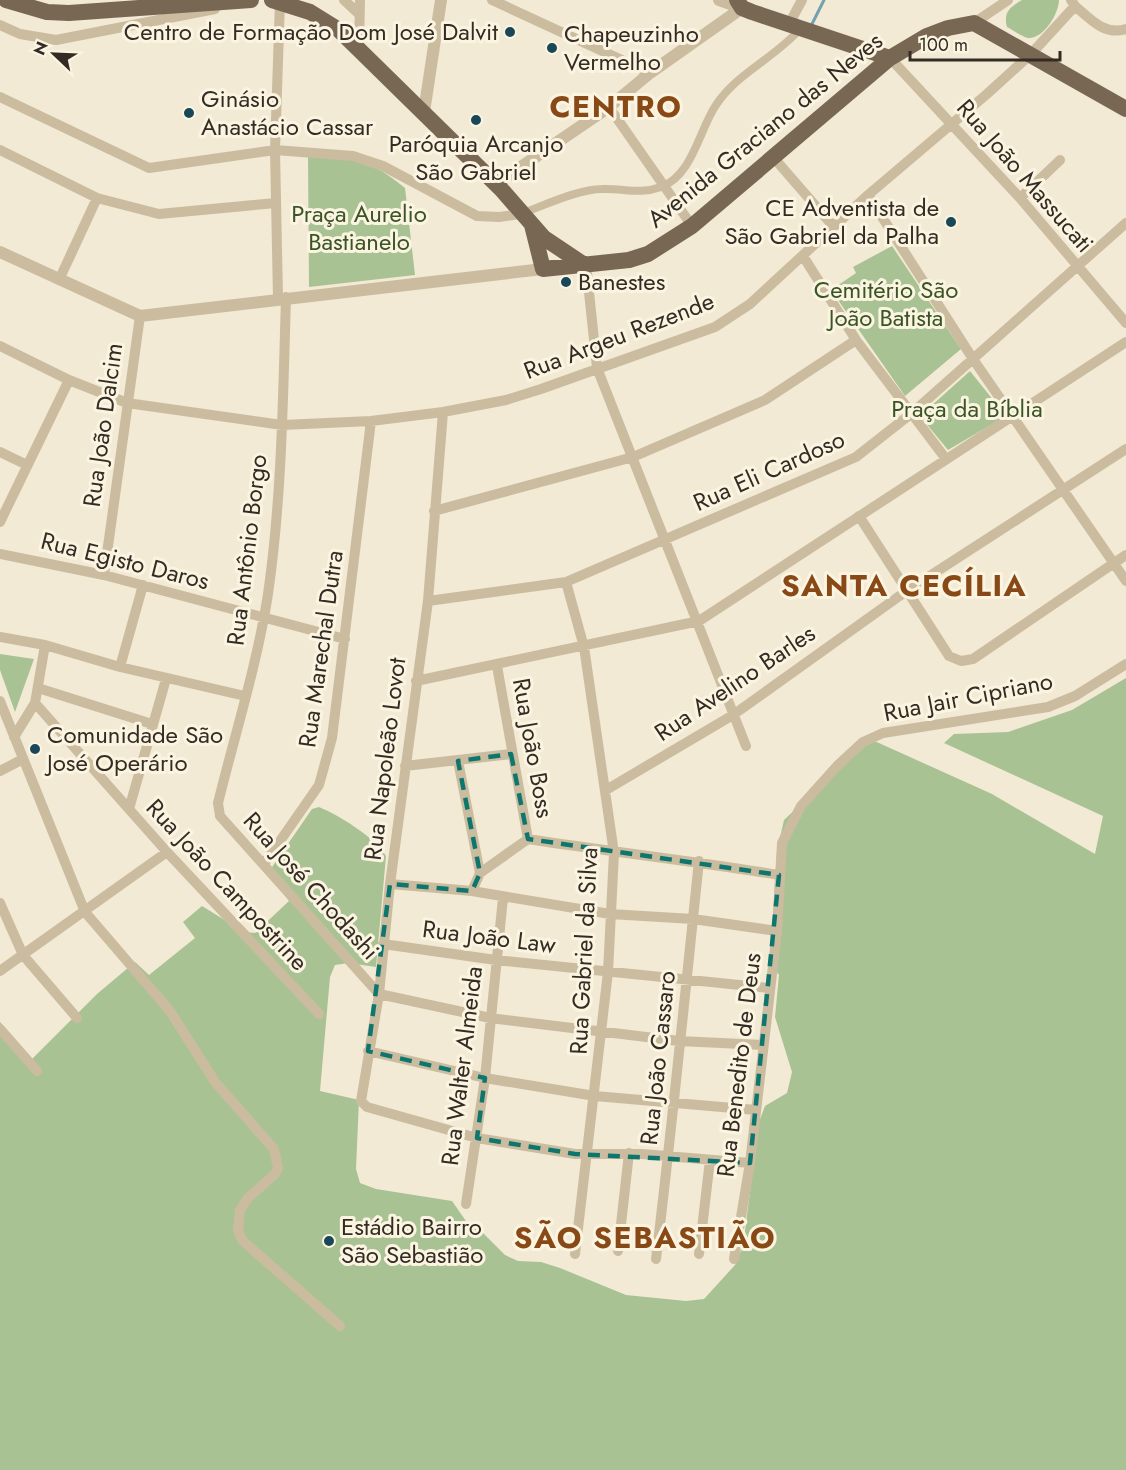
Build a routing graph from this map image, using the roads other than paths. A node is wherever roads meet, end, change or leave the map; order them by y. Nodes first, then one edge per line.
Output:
1 (6, 0) edge
2 (251, 0) edge
3 (262, 0) edge
4 (344, 0) edge
5 (360, 0) edge
6 (441, 0) edge
7 (492, 0) edge
8 (719, 0) edge
9 (802, 0) edge
10 (1008, 0) edge
11 (276, 1) edge
12 (1073, 3) edge
13 (744, 7) edge
14 (358, 13) junction
15 (974, 23) junction
16 (0, 25) edge
17 (795, 26) junction
18 (1126, 29) edge
19 (359, 48) junction
20 (1031, 54) junction
21 (891, 58) junction
22 (650, 73) junction
23 (0, 97) edge
24 (609, 108) junction
25 (1126, 109) edge
26 (424, 112) junction
27 (951, 124) junction
28 (0, 150) edge
29 (275, 150) junction
30 (774, 158) junction
31 (1060, 160) dead end
32 (496, 184) junction
33 (663, 186) junction
34 (868, 195) junction
35 (97, 198) junction
36 (1020, 198) junction
37 (276, 203) junction
38 (526, 220) junction
39 (1126, 223) edge
40 (692, 226) junction
41 (833, 226) junction
42 (0, 252) edge
43 (803, 256) junction
44 (584, 264) junction
45 (1076, 266) junction
46 (543, 269) junction
47 (59, 280) junction
48 (282, 298) junction
49 (140, 316) junction
50 (1126, 323) edge
51 (856, 340) junction
52 (1126, 342) edge
53 (0, 346) edge
54 (973, 359) junction
55 (597, 368) junction
56 (69, 380) junction
57 (127, 403) junction
58 (443, 412) junction
59 (912, 413) junction
60 (1013, 418) junction
61 (371, 421) junction
62 (282, 425) junction
63 (1126, 449) edge
64 (0, 452) edge
65 (633, 458) junction
66 (946, 459) junction
67 (27, 465) junction
68 (1064, 491) junction
69 (434, 511) junction
70 (859, 516) junction
71 (0, 522) edge
72 (666, 539) junction
73 (0, 554) edge
74 (1126, 555) edge
75 (1114, 564) junction
76 (104, 574) junction
77 (1126, 581) edge
78 (566, 582) junction
79 (143, 585) junction
80 (905, 592) junction
81 (428, 602) junction
82 (264, 617) junction
83 (699, 621) junction
84 (0, 637) edge
85 (345, 639) junction
86 (45, 645) junction
87 (584, 646) junction
88 (1126, 664) edge
89 (497, 666) junction
90 (120, 668) junction
91 (166, 679) junction
92 (416, 681) junction
93 (38, 688) junction
94 (245, 696) junction
95 (0, 701) edge
96 (35, 703) junction
97 (733, 715) junction
98 (152, 724) junction
99 (14, 737) junction
100 (746, 746) dead end
101 (511, 754) junction
102 (23, 759) junction
103 (458, 761) junction
104 (405, 766) junction
105 (0, 771) edge
106 (606, 790) junction
107 (218, 803) joint
108 (129, 809) junction
109 (528, 838) junction
110 (167, 852) junction
111 (614, 853) junction
112 (699, 861) junction
113 (264, 864) junction
114 (480, 873) junction
115 (779, 875) junction
116 (390, 884) junction
117 (472, 891) junction
118 (503, 898) junction
119 (0, 903) edge
120 (85, 912) junction
121 (610, 914) junction
122 (693, 919) junction
123 (777, 931) junction
124 (383, 944) junction
125 (23, 955) junction
126 (496, 960) junction
127 (0, 971) edge
128 (608, 972) junction
129 (688, 981) junction
130 (770, 988) junction
131 (379, 994) junction
132 (319, 1014) dead end
133 (78, 1018) dead end
134 (490, 1018) junction
135 (0, 1029) edge
136 (602, 1031) junction
137 (679, 1041) junction
138 (763, 1046) junction
139 (368, 1051) junction
140 (38, 1071) dead end
141 (485, 1078) junction
142 (595, 1096) junction
143 (675, 1101) junction
144 (756, 1110) junction
145 (477, 1138) junction
146 (629, 1153) junction
147 (586, 1154) junction
148 (669, 1156) junction
149 (710, 1160) junction
150 (750, 1163) junction
151 (466, 1204) dead end
152 (618, 1251) dead end
153 (575, 1254) dead end
154 (699, 1254) dead end
155 (656, 1259) dead end
156 (735, 1259) dead end
157 (340, 1326) dead end

1 - 2 main road
3 - 16 street
4 - 14 street
5 - 14 street
6 - 26 street
7 - 22 street
8 - 13 street
9 - 17 street
10 - 15 street
11 - 19 main road
11 - 29 street, Rua Antônio Borgo
12 - 18 street
12 - 20 street, Rua Argeu Rezende
13 - 17 main road
13 - 22 street
14 - 19 street
15 - 20 main road
15 - 21 main road, Avenida Graciano das Neves
17 - 21 main road
17 - 33 street
19 - 26 main road
20 - 25 main road
20 - 27 street, Rua Argeu Rezende
21 - 27 street, Rua João Massucati
21 - 30 main road, Avenida Graciano das Neves
22 - 24 street
23 - 29 street
24 - 32 street
24 - 33 street
26 - 32 main road
27 - 34 street, Rua Argeu Rezende
27 - 36 street, Rua João Massucati
28 - 35 street
29 - 37 street, Rua Antônio Borgo
29 - 38 street
30 - 40 main road, Avenida Graciano das Neves
30 - 41 street
31 - 36 street
32 - 38 main road
33 - 38 street
33 - 40 street
34 - 41 street, Rua Argeu Rezende
34 - 54 street
35 - 37 street
35 - 47 street
36 - 45 street, Rua João Massucati
37 - 48 street, Rua Antônio Borgo
38 - 44 main road
38 - 46 main road
39 - 45 street, Rua Eli Cardoso
40 - 44 main road, Avenida Graciano das Neves
41 - 43 street, Rua Argeu Rezende
42 - 47 street
43 - 51 street
43 - 55 street, Rua Argeu Rezende
44 - 46 main road, Avenida Graciano das Neves
44 - 55 street
45 - 50 street, Rua João Massucati
45 - 54 street, Rua Eli Cardoso
46 - 48 street
47 - 49 street
48 - 49 street
48 - 62 street, Rua Antônio Borgo
49 - 57 street, Rua João Dalcim
51 - 59 street
51 - 65 street
52 - 60 street
53 - 56 street, Rua Argeu Rezende
54 - 59 street, Rua Eli Cardoso
54 - 60 street
55 - 58 street, Rua Argeu Rezende
55 - 65 street
56 - 57 street, Rua Argeu Rezende
56 - 67 street
57 - 62 street, Rua Argeu Rezende
57 - 76 street, Rua João Dalcim
58 - 61 street, Rua Argeu Rezende
58 - 69 street, Rua Napoleão Lovot
59 - 66 street
59 - 72 street, Rua Eli Cardoso
60 - 66 street
60 - 68 street
61 - 62 street, Rua Argeu Rezende
61 - 85 street, Rua Marechal Dutra
62 - 82 street, Rua Antônio Borgo
63 - 68 street, Rua Avelino Barles
64 - 67 street
65 - 69 street
65 - 72 street
66 - 70 street
67 - 71 street
68 - 75 street
68 - 80 street, Rua Avelino Barles
69 - 81 street, Rua Napoleão Lovot
70 - 80 street
70 - 83 street
72 - 78 street, Rua Eli Cardoso
72 - 83 street
73 - 76 street, Rua Egisto Daros
74 - 75 street
75 - 77 street
75 - 80 street
76 - 79 street, Rua Egisto Daros
78 - 81 street, Rua Eli Cardoso
78 - 87 street, Rua Gabriel da Silva
79 - 82 street, Rua Egisto Daros
79 - 90 street
80 - 97 street, Rua Avelino Barles
81 - 92 street, Rua Napoleão Lovot
82 - 85 street, Rua Egisto Daros
82 - 94 street, Rua Antônio Borgo
83 - 87 street
83 - 97 street
84 - 86 street
85 - 113 street, Rua Marechal Dutra
86 - 90 street
86 - 93 street
87 - 89 street
87 - 106 street, Rua Gabriel da Silva
88 - 115 street, Rua Jair Cipriano
89 - 92 street
89 - 101 street, Rua João Boss
90 - 91 street
91 - 94 street
91 - 98 street
92 - 104 street, Rua Napoleão Lovot
93 - 96 street
93 - 98 street
94 - 107 street, Rua Antônio Borgo
95 - 99 street
96 - 99 street
96 - 108 street, Rua João Campostrine
97 - 100 street
97 - 106 street, Rua Avelino Barles
98 - 108 street
99 - 102 street
101 - 103 street
101 - 109 street, Rua João Boss
102 - 105 street
102 - 120 street
103 - 104 street
103 - 114 street
104 - 116 street, Rua Napoleão Lovot
106 - 111 street, Rua Gabriel da Silva
107 - 113 street, Rua José Chodashi
108 - 110 street, Rua João Campostrine
109 - 111 street
109 - 114 street
110 - 120 street
110 - 132 street, Rua João Campostrine
111 - 112 street
111 - 121 street, Rua Gabriel da Silva
112 - 115 street
112 - 122 street, Rua João Cassaro
113 - 131 street, Rua José Chodashi
114 - 117 street
115 - 123 street, Rua Benedito de Deus
116 - 117 street
116 - 124 street, Rua Napoleão Lovot
117 - 118 street
118 - 121 street
118 - 126 street, Rua Walter Almeida
119 - 125 street
120 - 125 street
120 - 157 street
121 - 122 street
121 - 128 street, Rua Gabriel da Silva
122 - 123 street
122 - 129 street, Rua João Cassaro
123 - 130 street, Rua Benedito de Deus
124 - 126 street, Rua João Law
124 - 131 street, Rua Napoleão Lovot
125 - 127 street
125 - 133 street
126 - 128 street, Rua João Law
126 - 134 street, Rua Walter Almeida
128 - 129 street, Rua João Law
128 - 136 street, Rua Gabriel da Silva
129 - 130 street, Rua João Law
129 - 137 street, Rua João Cassaro
130 - 138 street, Rua Benedito de Deus
131 - 134 street
131 - 139 street, Rua Napoleão Lovot
134 - 136 street
134 - 141 street, Rua Walter Almeida
135 - 140 street
136 - 137 street
136 - 142 street, Rua Gabriel da Silva
137 - 138 street
137 - 143 street, Rua João Cassaro
138 - 144 street, Rua Benedito de Deus
139 - 141 street
139 - 145 street, Rua Napoleão Lovot
141 - 142 street
141 - 145 street, Rua Walter Almeida
142 - 143 street
142 - 147 street, Rua Gabriel da Silva
143 - 144 street
143 - 148 street, Rua João Cassaro
144 - 150 street, Rua Benedito de Deus
145 - 147 street
145 - 151 street, Rua Walter Almeida
146 - 147 street
146 - 148 street
146 - 152 street
147 - 153 street, Rua Gabriel da Silva
148 - 149 street
148 - 155 street, Rua João Cassaro
149 - 150 street
149 - 154 street
150 - 156 street, Rua Benedito de Deus

